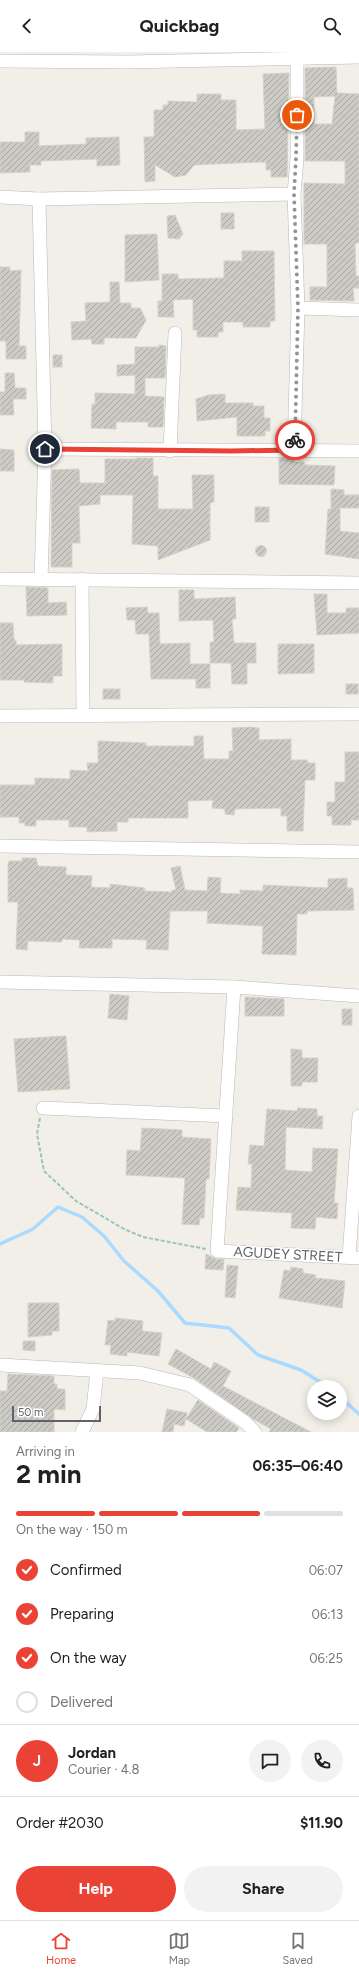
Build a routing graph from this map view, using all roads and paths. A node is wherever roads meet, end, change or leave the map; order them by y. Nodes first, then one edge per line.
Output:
1 (65, 56) edge
2 (178, 56) edge
3 (359, 57) edge
4 (297, 58) junction
5 (0, 61) edge
6 (294, 194) junction
7 (0, 197) edge
8 (39, 199) junction
9 (298, 308) junction
10 (359, 310) edge
11 (175, 333) dead end
12 (45, 449) junction
13 (294, 450) junction
14 (170, 451) junction
15 (359, 451) edge
16 (0, 579) edge
17 (82, 579) junction
18 (40, 580) junction
19 (359, 583) edge
20 (83, 714) junction
21 (359, 714) edge
22 (0, 716) edge
23 (0, 846) edge
24 (359, 852) edge
25 (0, 982) edge
26 (234, 987) junction
27 (359, 996) edge
28 (43, 1108) joint
29 (226, 1116) junction
30 (359, 1116) edge
31 (217, 1251) junction
32 (354, 1257) edge
33 (0, 1366) edge
34 (97, 1371) junction
35 (82, 1432) edge
36 (255, 1432) edge

1 - 2 street
1 - 5 street
2 - 4 street
3 - 4 street
4 - 6 street
6 - 8 street
6 - 9 street
7 - 8 street
8 - 12 street
9 - 10 street
9 - 13 street
11 - 14 street
12 - 14 street
12 - 18 street
13 - 14 street
13 - 15 street
16 - 18 street
17 - 18 street
17 - 19 street
17 - 20 street
20 - 21 street
20 - 22 street
23 - 24 street
25 - 26 street
26 - 27 street
26 - 29 street
28 - 29 street
28 - 31 path
29 - 31 street
30 - 32 street
31 - 32 street, AGUDEY STREET
33 - 34 street
34 - 35 street
34 - 36 street

